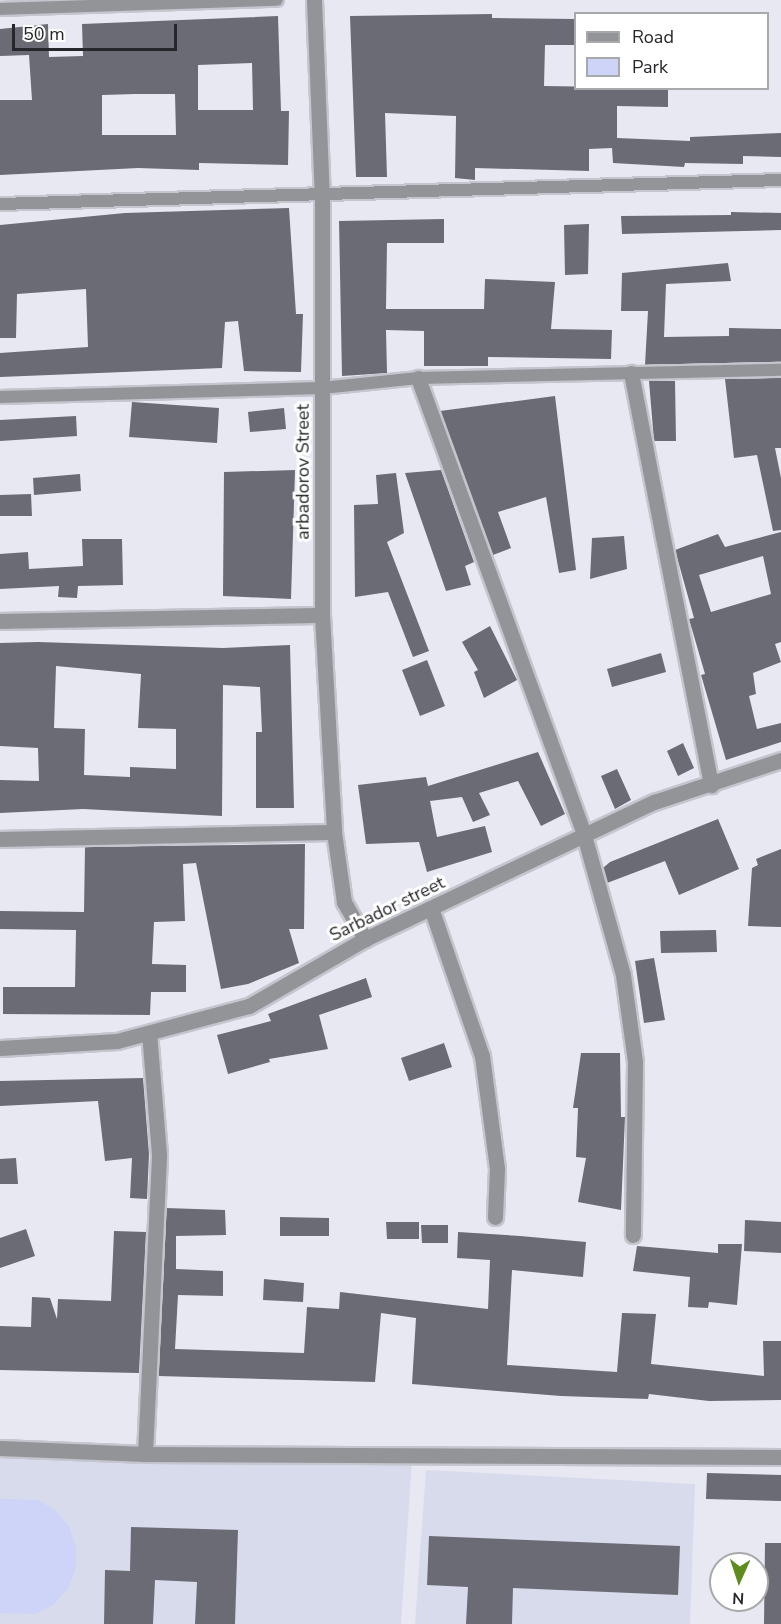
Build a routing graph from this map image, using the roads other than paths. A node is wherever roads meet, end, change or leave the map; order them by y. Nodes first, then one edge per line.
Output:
1 (277, 0) edge
2 (314, 0) edge
3 (0, 9) edge
4 (781, 180) edge
5 (322, 196) junction
6 (0, 204) edge
7 (781, 370) edge
8 (632, 373) junction
9 (418, 378) junction
10 (322, 388) junction
11 (0, 397) edge
12 (322, 615) junction
13 (0, 621) edge
14 (781, 760) edge
15 (711, 785) junction
16 (334, 832) junction
17 (584, 835) junction
18 (0, 839) edge
19 (431, 908) junction
20 (365, 939) junction
21 (149, 1033) junction
22 (0, 1048) edge
23 (495, 1217) dead end
24 (633, 1235) dead end
25 (0, 1448) edge
26 (145, 1454) junction
27 (781, 1457) edge

1 - 3 lane
2 - 5 street, arbadorov Street
4 - 5 lane
5 - 6 lane
5 - 10 street, arbadorov Street
7 - 8 lane
8 - 9 lane
8 - 15 street
9 - 10 lane
9 - 17 street
10 - 11 lane
10 - 12 street, arbadorov Street
12 - 13 street
12 - 16 street, arbadorov Street
14 - 15 street, Sarbador street
15 - 17 street, Sarbador street
16 - 18 street
16 - 20 street, arbadorov Street
17 - 19 street, Sarbador street
17 - 24 street
19 - 20 street, Sarbador street
19 - 23 street
20 - 21 street, Sarbador street
21 - 22 street, Sarbador street
21 - 26 street
25 - 26 street
26 - 27 street

